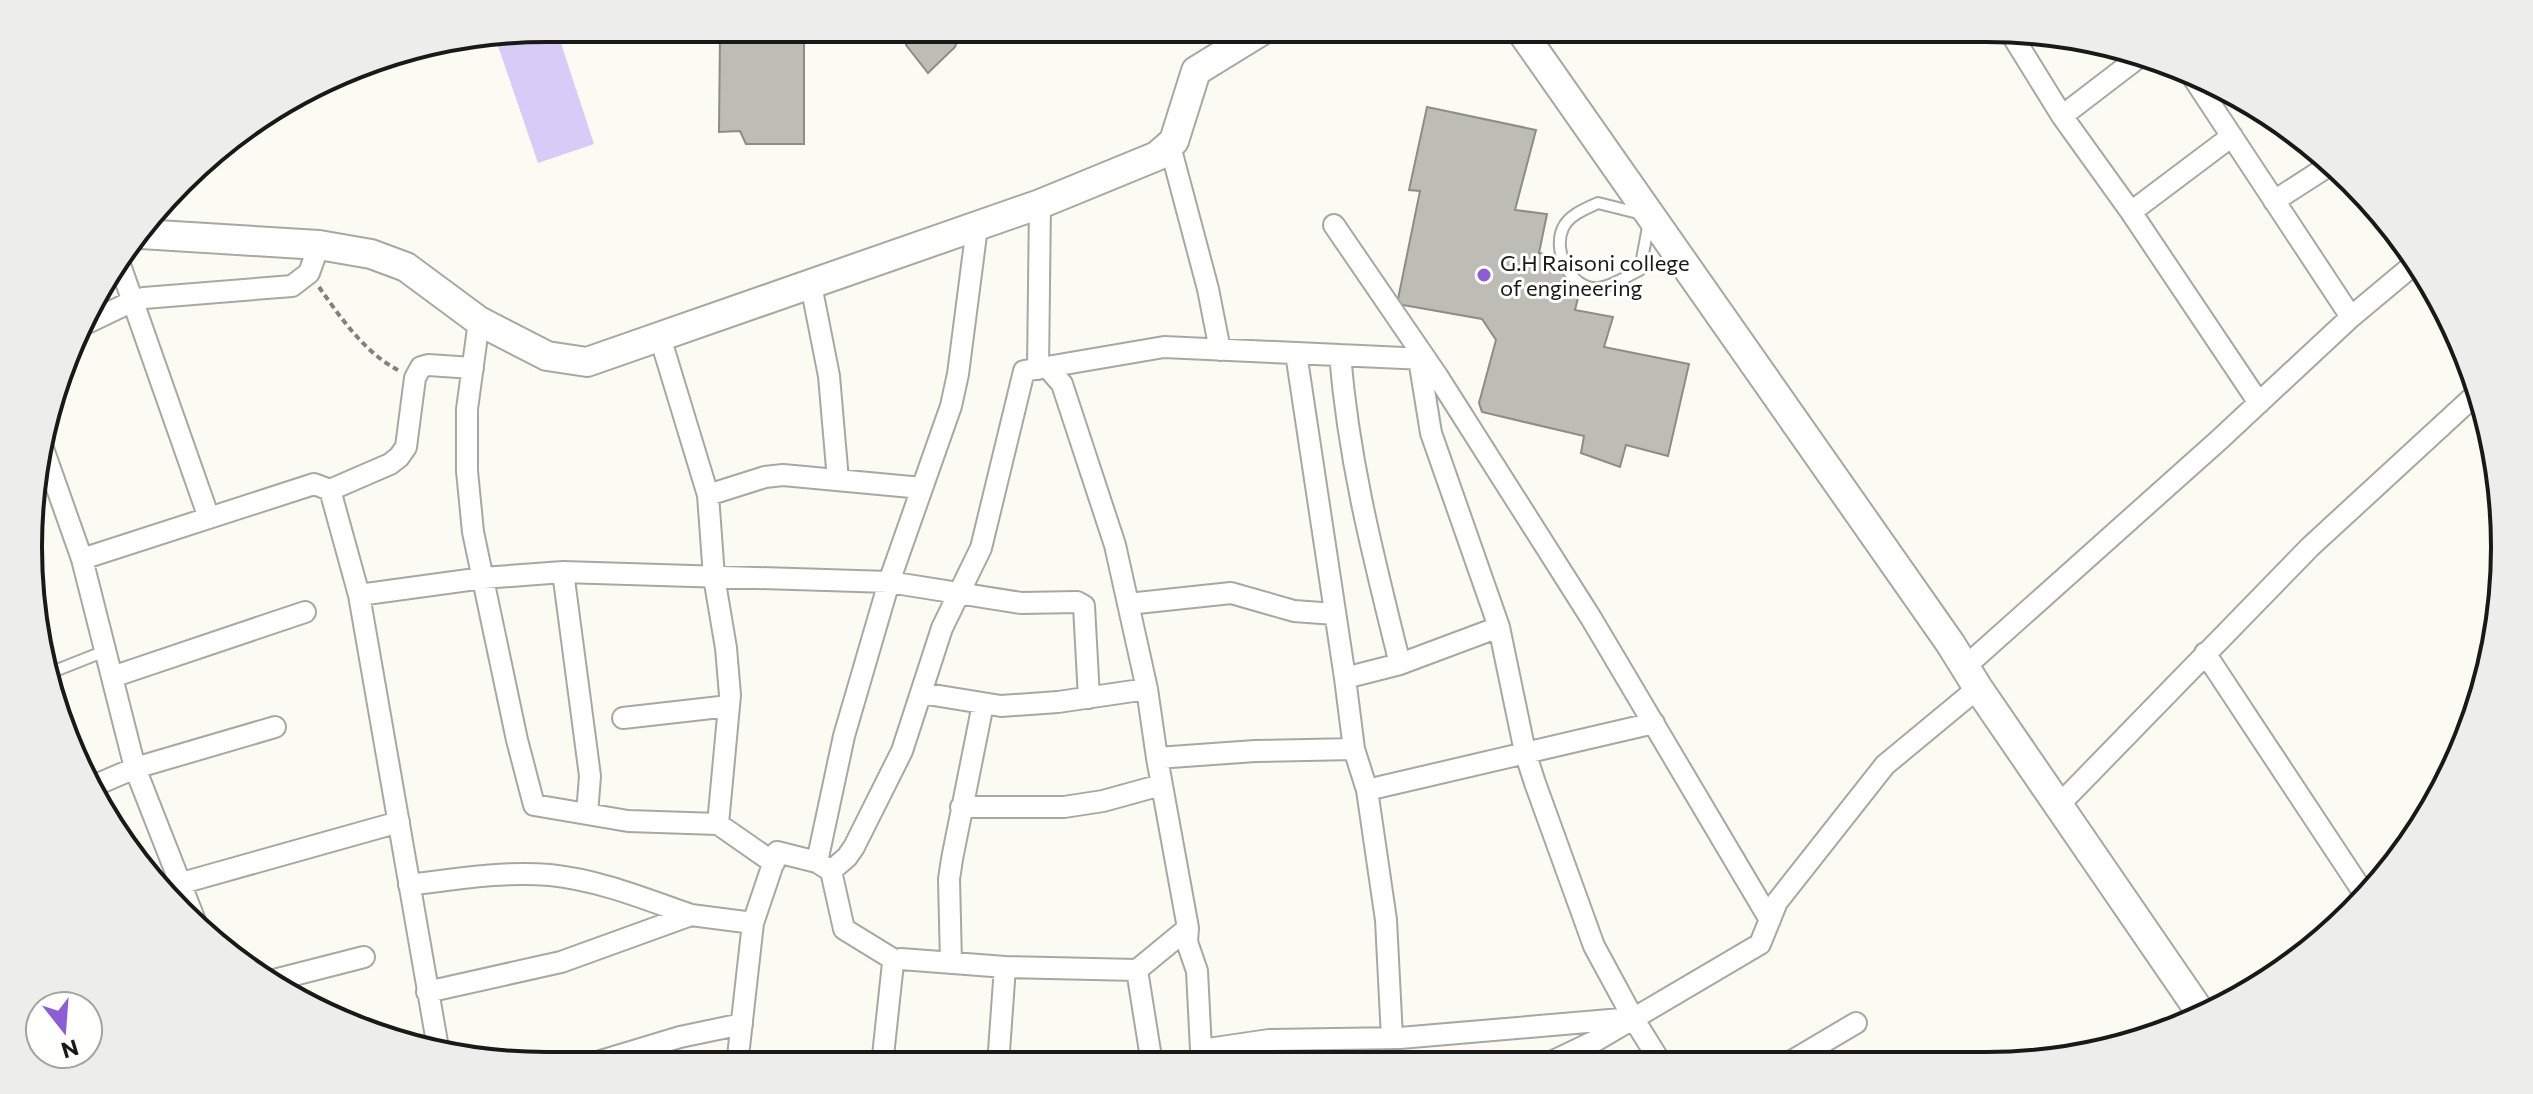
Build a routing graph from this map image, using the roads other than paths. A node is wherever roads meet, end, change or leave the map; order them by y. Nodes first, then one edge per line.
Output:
1 (1243, 42) edge
2 (1529, 42) edge
3 (2017, 43) edge
4 (2131, 63) edge
5 (2202, 91) edge
6 (2062, 116) junction
7 (2232, 136) junction
8 (1170, 146) junction
9 (2322, 170) edge
10 (2274, 201) junction
11 (1040, 204) junction
12 (2131, 212) junction
13 (1650, 216) junction
14 (1334, 225) dead end
15 (977, 227) junction
16 (150, 235) edge
17 (319, 245) junction
18 (2408, 269) edge
19 (123, 273) edge
20 (811, 285) junction
21 (133, 301) junction
22 (2351, 317) junction
23 (97, 318) edge
24 (479, 321) junction
25 (660, 337) junction
26 (1220, 350) junction
27 (1296, 353) junction
28 (1340, 355) junction
29 (1422, 359) junction
30 (473, 368) junction
31 (1043, 368) junction
32 (2469, 401) edge
33 (2259, 403) junction
34 (49, 465) edge
35 (838, 480) junction
36 (922, 488) junction
37 (330, 490) junction
38 (708, 495) junction
39 (209, 518) junction
40 (82, 559) junction
41 (563, 572) junction
42 (714, 577) junction
43 (483, 578) junction
44 (889, 582) junction
45 (959, 593) junction
46 (359, 595) junction
47 (1128, 604) junction
48 (305, 612) dead end
49 (1335, 614) junction
50 (1499, 627) junction
51 (105, 651) junction
52 (2205, 653) junction
53 (1400, 664) junction
54 (57, 670) edge
55 (112, 677) junction
56 (1972, 677) junction
57 (1345, 678) junction
58 (1147, 689) junction
59 (921, 693) junction
60 (1089, 698) junction
61 (983, 704) junction
62 (729, 706) junction
63 (623, 718) dead end
64 (1654, 723) junction
65 (275, 727) dead end
66 (1354, 749) junction
67 (1525, 752) junction
68 (1157, 758) junction
69 (135, 768) junction
70 (101, 783) edge
71 (1161, 785) junction
72 (1367, 790) junction
73 (2058, 806) junction
74 (961, 807) junction
75 (587, 814) junction
76 (399, 822) junction
77 (718, 824) junction
78 (774, 863) junction
79 (824, 867) junction
80 (182, 883) junction
81 (409, 885) junction
82 (2360, 887) edge
83 (188, 902) edge
84 (691, 915) junction
85 (1770, 920) junction
86 (753, 923) junction
87 (1188, 928) junction
88 (364, 957) dead end
89 (896, 961) junction
90 (951, 963) junction
91 (1005, 967) junction
92 (1137, 970) junction
93 (283, 978) edge
94 (427, 992) junction
95 (2196, 1006) edge
96 (1633, 1018) junction
97 (1856, 1023) dead end
98 (742, 1024) junction
99 (1392, 1038) junction
100 (436, 1039) edge
101 (1278, 1040) junction
102 (630, 1052) edge
103 (739, 1052) edge
104 (883, 1052) edge
105 (999, 1052) edge
106 (1150, 1052) edge
107 (1280, 1052) edge
108 (1572, 1052) edge
109 (1654, 1052) edge
110 (1811, 1052) edge

1 - 8 street
2 - 13 street
3 - 6 street
4 - 6 street
5 - 7 street
6 - 12 street
7 - 10 street
7 - 12 street
8 - 11 street
8 - 26 street
9 - 10 street
10 - 22 street
11 - 15 street
11 - 31 street
12 - 33 street
13 - 13 lane
13 - 56 street
14 - 29 street
15 - 20 street
15 - 36 street
16 - 17 street
17 - 21 street
17 - 24 street
18 - 22 street
19 - 21 street
20 - 25 street
20 - 35 street
21 - 23 street
21 - 39 street
22 - 33 street
24 - 25 street
24 - 30 street
25 - 38 street
26 - 27 street
26 - 31 street
27 - 28 street
27 - 49 street
28 - 29 street
28 - 53 street
29 - 50 street
29 - 64 street
30 - 37 street
30 - 43 street
31 - 45 street
31 - 47 street
32 - 52 street
33 - 56 street
34 - 40 street
35 - 36 street
35 - 38 street
36 - 44 street
37 - 39 street
37 - 46 street
38 - 42 street
39 - 40 street
40 - 51 street
41 - 42 street
41 - 43 street
41 - 75 street
42 - 44 street
42 - 62 street
43 - 46 street
43 - 75 street
44 - 45 street
44 - 79 street
45 - 59 street
45 - 60 street
46 - 76 street
47 - 49 street
47 - 58 street
48 - 55 street
49 - 57 street
50 - 53 street
50 - 67 street
51 - 54 lane
51 - 55 street
52 - 73 street
52 - 82 street
53 - 57 street
55 - 69 street
56 - 73 street
56 - 85 street
57 - 66 street
58 - 60 street
58 - 68 street
59 - 61 street
59 - 79 street
60 - 61 street
61 - 74 street
62 - 63 street
62 - 77 street
64 - 67 street
64 - 85 street
65 - 69 street
66 - 68 street
66 - 72 street
67 - 72 street
67 - 96 street
68 - 71 street
69 - 70 street
69 - 80 street
71 - 74 street
71 - 87 street
72 - 99 street
73 - 95 street
74 - 90 street
75 - 77 street
76 - 80 street
76 - 81 street
77 - 78 street
78 - 79 street
78 - 86 street
79 - 89 street
80 - 83 street
81 - 84 street
81 - 94 street
84 - 86 street
84 - 94 street
85 - 96 street
86 - 98 street
87 - 92 street
87 - 101 street
88 - 93 street
89 - 90 street
89 - 104 street
90 - 91 street
91 - 92 street
91 - 105 street
92 - 106 street
94 - 100 street
96 - 99 street
96 - 108 street
96 - 109 street
97 - 110 street
98 - 102 street
98 - 103 street
99 - 101 street
101 - 107 street

